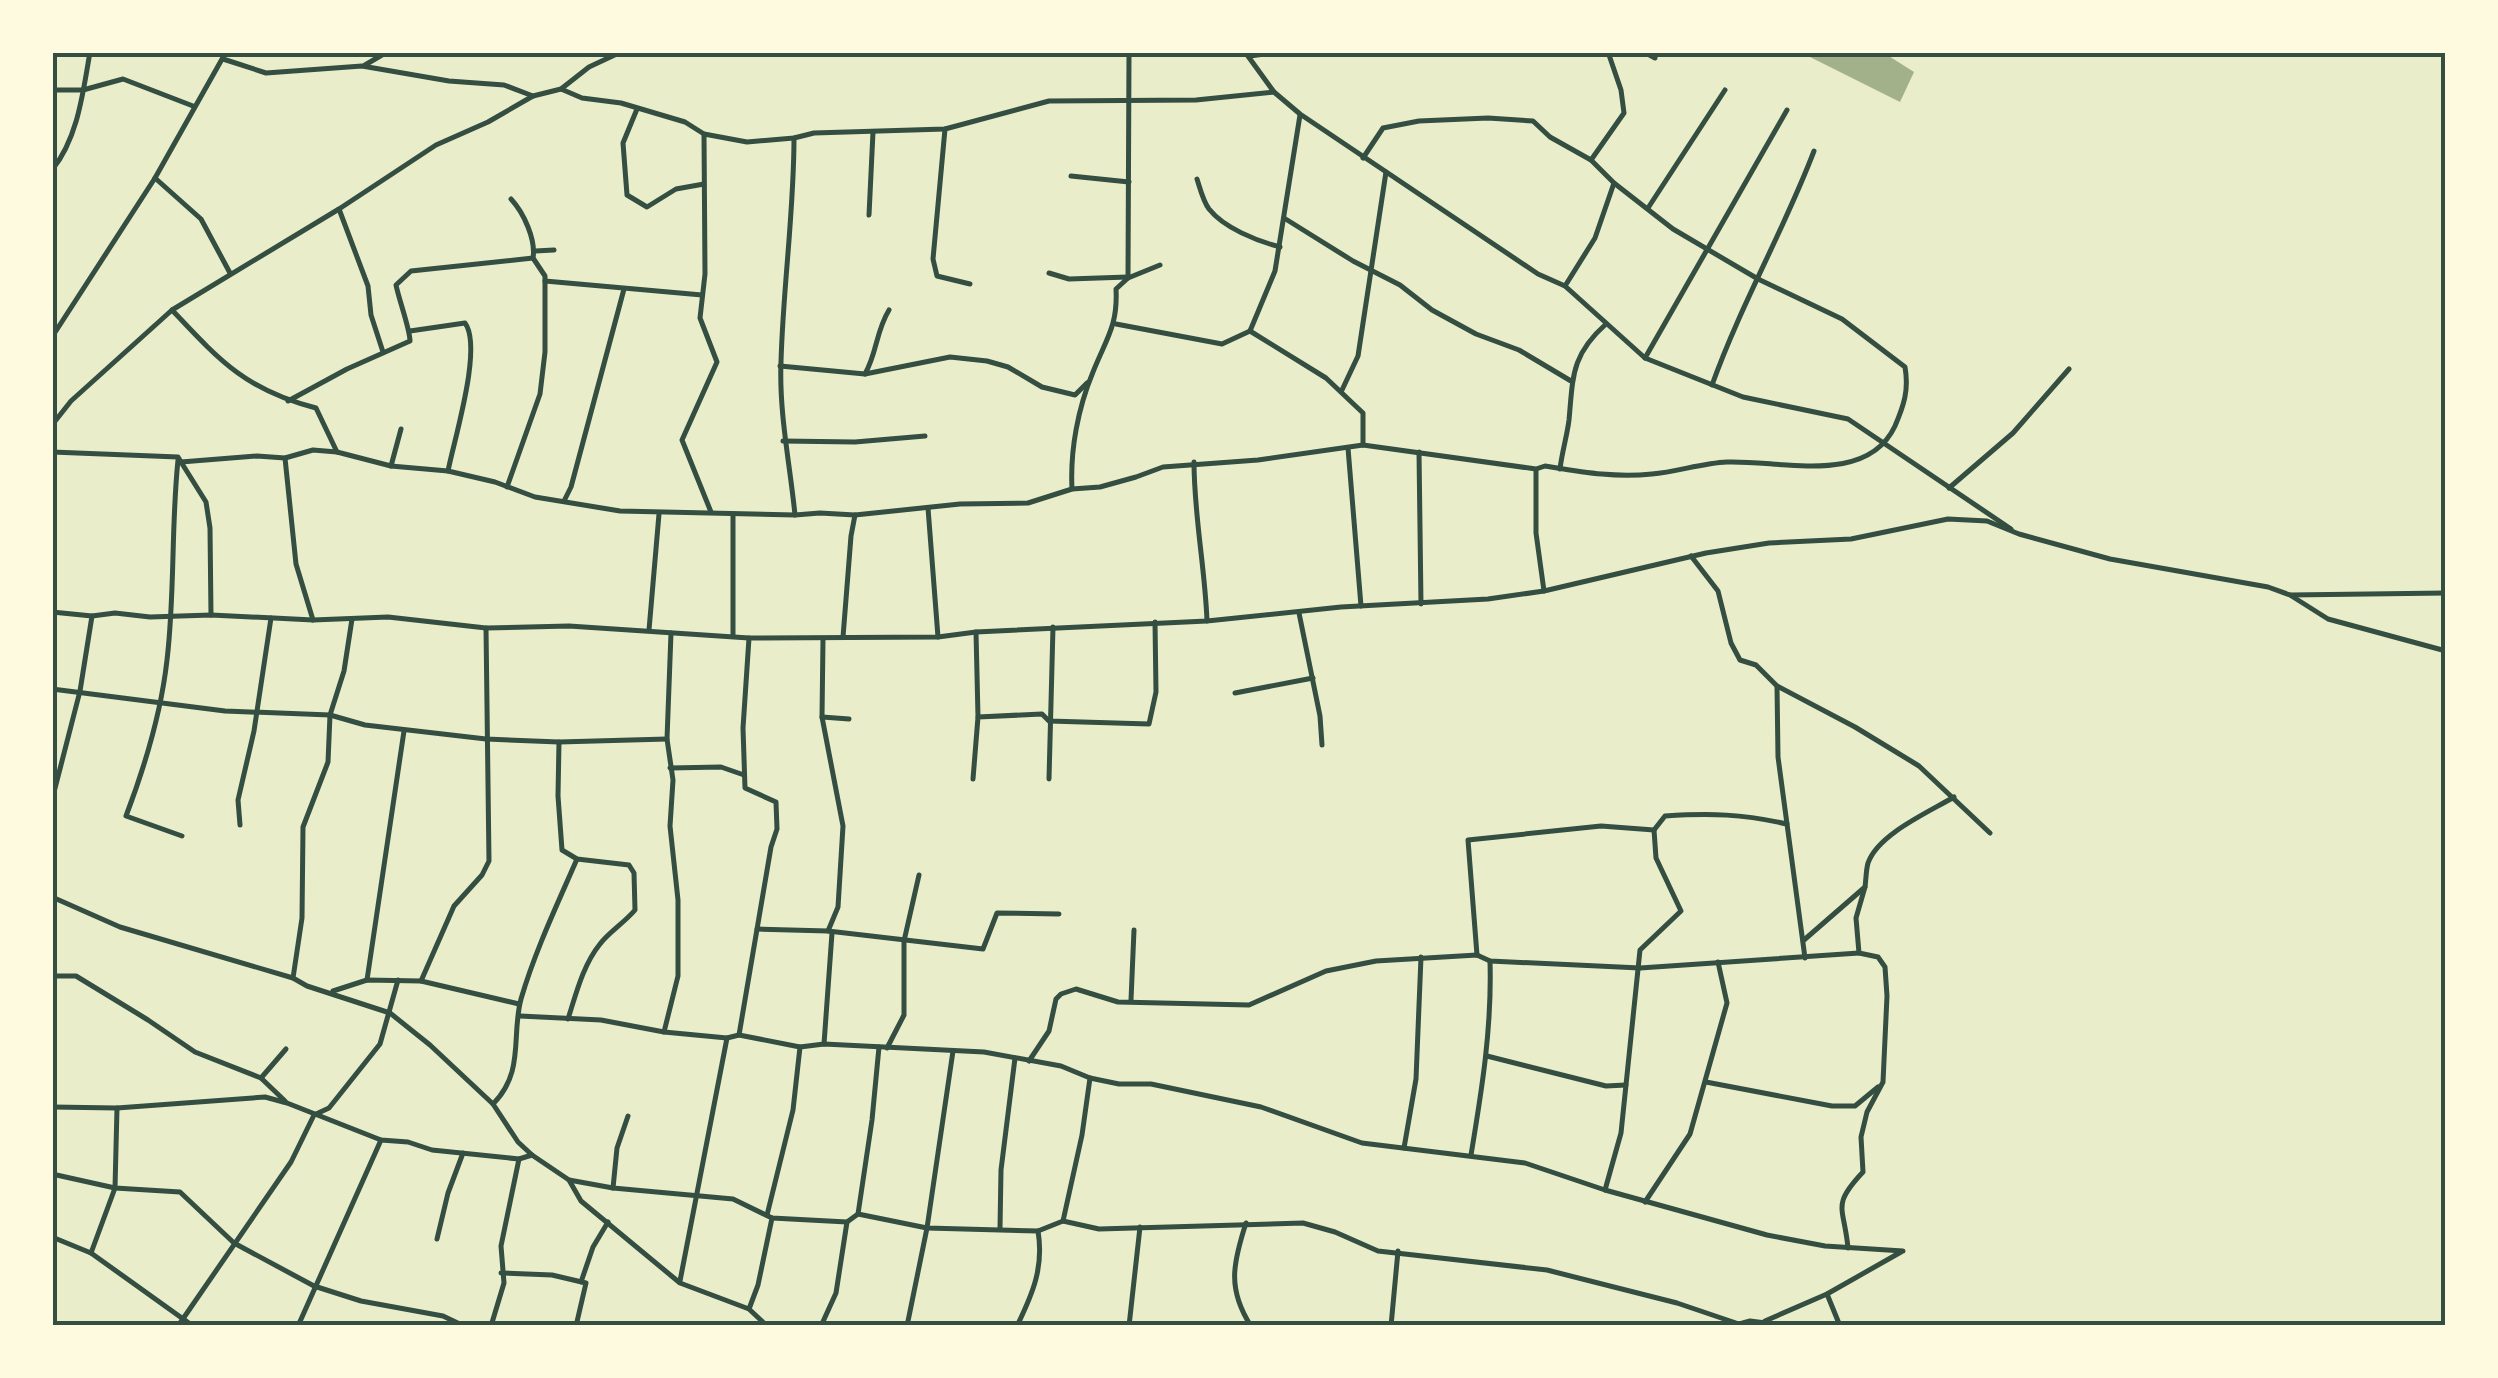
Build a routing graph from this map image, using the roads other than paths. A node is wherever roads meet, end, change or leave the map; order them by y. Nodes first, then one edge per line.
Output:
1 (90, 52) edge
2 (387, 52) edge
3 (621, 52) edge
4 (1129, 52) edge
5 (1278, 52) edge
6 (1608, 52) edge
7 (1644, 52) edge
8 (1247, 54) edge
9 (224, 56) edge
10 (1655, 58) dead end
11 (362, 66) junction
12 (561, 89) junction
13 (52, 90) edge
14 (83, 90) junction
15 (1725, 90) dead end
16 (1274, 92) junction
17 (534, 96) junction
18 (1130, 98) junction
19 (194, 106) junction
20 (637, 109) junction
21 (1788, 110) dead end
22 (1300, 114) junction
23 (945, 129) junction
24 (873, 132) junction
25 (704, 134) junction
26 (794, 138) junction
27 (1814, 151) dead end
28 (1363, 158) junction
29 (1591, 160) junction
30 (52, 170) edge
31 (1386, 172) junction
32 (1071, 176) dead end
33 (154, 178) junction
34 (1197, 178) dead end
35 (1128, 182) junction
36 (1614, 183) junction
37 (704, 184) junction
38 (512, 200) dead end
39 (1648, 208) junction
40 (339, 209) junction
41 (868, 215) dead end
42 (1284, 218) junction
43 (1280, 246) junction
44 (1708, 247) junction
45 (554, 250) dead end
46 (534, 254) junction
47 (1160, 265) dead end
48 (1370, 270) junction
49 (1049, 273) dead end
50 (230, 274) junction
51 (1128, 278) junction
52 (1758, 278) junction
53 (545, 281) junction
54 (970, 284) dead end
55 (1565, 286) junction
56 (624, 289) junction
57 (702, 295) junction
58 (172, 310) junction
59 (888, 310) dead end
60 (1116, 324) junction
61 (1606, 324) junction
62 (410, 331) junction
63 (1250, 332) junction
64 (52, 337) edge
65 (383, 352) junction
66 (1645, 358) junction
67 (780, 366) junction
68 (2069, 370) dead end
69 (865, 374) junction
70 (1090, 381) junction
71 (1571, 381) junction
72 (1712, 385) junction
73 (1342, 390) junction
74 (288, 401) junction
75 (52, 425) edge
76 (400, 430) dead end
77 (925, 436) dead end
78 (783, 441) junction
79 (1886, 443) junction
80 (1364, 445) junction
81 (1348, 448) junction
82 (52, 452) edge
83 (337, 452) junction
84 (1419, 452) junction
85 (284, 458) junction
86 (180, 460) junction
87 (1194, 462) junction
88 (391, 466) junction
89 (1536, 468) junction
90 (1560, 468) junction
91 (448, 471) junction
92 (506, 487) junction
93 (1950, 488) junction
94 (1072, 489) junction
95 (564, 501) junction
96 (928, 508) junction
97 (710, 512) junction
98 (659, 514) junction
99 (733, 514) junction
100 (796, 515) junction
101 (856, 515) junction
102 (2019, 534) junction
103 (1691, 556) junction
104 (1544, 591) junction
105 (2446, 593) edge
106 (2290, 594) junction
107 (1421, 604) junction
108 (1361, 606) junction
109 (52, 612) edge
110 (1299, 613) junction
111 (211, 615) junction
112 (92, 616) junction
113 (170, 616) junction
114 (271, 618) junction
115 (352, 619) junction
116 (313, 620) junction
117 (1207, 621) junction
118 (1155, 622) junction
119 (1054, 627) junction
120 (486, 628) junction
121 (649, 630) junction
122 (671, 631) junction
123 (976, 632) junction
124 (733, 635) junction
125 (843, 637) junction
126 (749, 638) junction
127 (938, 638) junction
128 (823, 639) junction
129 (2446, 650) edge
130 (1313, 678) junction
131 (1777, 686) junction
132 (52, 689) edge
133 (80, 691) junction
134 (1234, 693) dead end
135 (160, 701) junction
136 (256, 710) junction
137 (330, 715) junction
138 (822, 717) junction
139 (978, 717) junction
140 (849, 719) dead end
141 (1049, 721) junction
142 (404, 731) junction
143 (667, 739) junction
144 (486, 740) junction
145 (559, 742) junction
146 (1322, 746) dead end
147 (670, 768) junction
148 (744, 776) junction
149 (1049, 778) dead end
150 (973, 779) dead end
151 (1954, 797) junction
152 (52, 800) edge
153 (1787, 824) junction
154 (240, 825) dead end
155 (1654, 830) junction
156 (1990, 834) dead end
157 (182, 836) dead end
158 (577, 860) junction
159 (919, 875) dead end
160 (1865, 888) junction
161 (52, 897) edge
162 (1058, 914) dead end
163 (757, 929) junction
164 (1134, 930) dead end
165 (830, 932) junction
166 (1804, 940) junction
167 (904, 941) junction
168 (1859, 953) junction
169 (1477, 955) junction
170 (1422, 958) junction
171 (1805, 958) junction
172 (1490, 961) junction
173 (1718, 962) junction
174 (1640, 968) junction
175 (52, 976) edge
176 (293, 978) junction
177 (366, 980) junction
178 (398, 980) junction
179 (422, 981) junction
180 (332, 992) junction
181 (1132, 1000) junction
182 (520, 1004) junction
183 (390, 1013) junction
184 (520, 1016) junction
185 (568, 1018) junction
186 (664, 1032) junction
187 (739, 1035) junction
188 (727, 1038) junction
189 (824, 1044) junction
190 (800, 1047) junction
191 (878, 1047) junction
192 (887, 1048) junction
193 (286, 1050) dead end
194 (953, 1051) junction
195 (1488, 1056) junction
196 (1015, 1058) junction
197 (1029, 1061) junction
198 (262, 1078) junction
199 (1090, 1078) junction
200 (1706, 1082) junction
201 (1883, 1082) junction
202 (1626, 1085) junction
203 (287, 1103) junction
204 (493, 1104) junction
205 (52, 1108) edge
206 (117, 1108) junction
207 (314, 1115) junction
208 (628, 1116) dead end
209 (381, 1140) junction
210 (1404, 1149) junction
211 (463, 1153) junction
212 (532, 1155) junction
213 (1471, 1155) junction
214 (519, 1159) junction
215 (52, 1174) edge
216 (569, 1180) junction
217 (115, 1188) junction
218 (613, 1188) junction
219 (1605, 1190) junction
220 (698, 1195) junction
221 (1645, 1202) junction
222 (858, 1214) junction
223 (770, 1217) junction
224 (1064, 1221) junction
225 (608, 1222) junction
226 (847, 1222) junction
227 (1246, 1223) junction
228 (1140, 1227) junction
229 (927, 1228) junction
230 (1000, 1228) junction
231 (1038, 1231) junction
232 (52, 1237) edge
233 (437, 1239) dead end
234 (234, 1244) junction
235 (1848, 1248) junction
236 (1398, 1251) junction
237 (91, 1253) junction
238 (501, 1272) junction
239 (581, 1282) junction
240 (680, 1282) junction
241 (314, 1286) junction
242 (1827, 1294) junction
243 (749, 1309) junction
244 (180, 1323) edge
245 (1734, 1324) edge
246 (1766, 1324) edge
247 (193, 1326) edge
248 (298, 1326) edge
249 (464, 1326) edge
250 (490, 1326) edge
251 (576, 1326) edge
252 (768, 1326) edge
253 (821, 1326) edge
254 (906, 1326) edge
255 (1017, 1326) edge
256 (1130, 1326) edge
257 (1250, 1326) edge
258 (1390, 1326) edge
259 (1789, 1326) edge
260 (1840, 1326) edge

1 - 14 street
2 - 11 street
3 - 12 street
4 - 18 street
5 - 8 street
6 - 29 street
7 - 10 street
8 - 16 street
9 - 11 street
9 - 19 street
11 - 17 street
12 - 17 street
12 - 20 street
13 - 14 street
14 - 19 street
14 - 30 street
15 - 39 street
16 - 18 street
16 - 22 street
17 - 40 street
18 - 23 street
18 - 35 street
19 - 33 street
20 - 25 street
20 - 37 street
21 - 44 street
22 - 28 street
22 - 42 street
23 - 24 street
23 - 54 street
24 - 26 street
24 - 41 street
25 - 26 street
25 - 37 street
26 - 67 street
27 - 52 street
28 - 29 street
28 - 31 street
29 - 36 street
31 - 48 street
31 - 55 street
32 - 35 street
33 - 50 street
33 - 64 street
34 - 43 street
35 - 51 street
36 - 39 street
36 - 55 street
37 - 57 street
38 - 46 street
39 - 44 street
40 - 50 street
40 - 65 street
42 - 43 street
42 - 48 street
43 - 63 street
44 - 52 street
44 - 66 street
45 - 46 street
46 - 53 street
46 - 62 street
47 - 51 street
48 - 71 street
48 - 73 street
49 - 51 street
50 - 58 street
51 - 60 street
52 - 72 street
52 - 79 street
53 - 56 street
53 - 92 street
55 - 61 street
56 - 57 street
56 - 95 street
57 - 97 street
58 - 74 street
58 - 75 street
59 - 69 street
60 - 63 street
60 - 70 street
61 - 66 street
61 - 71 street
62 - 65 street
62 - 91 street
63 - 73 street
65 - 74 street
66 - 72 street
67 - 69 street
67 - 78 street
68 - 93 street
69 - 70 street
70 - 94 street
71 - 90 street
72 - 79 street
73 - 80 street
74 - 83 street
76 - 88 street
77 - 78 street
78 - 100 street
79 - 90 street
79 - 93 street
80 - 81 street
80 - 84 street
81 - 87 street
81 - 108 street
82 - 86 street
83 - 85 street
83 - 88 street
84 - 89 street
84 - 107 street
85 - 86 street
85 - 116 street
86 - 111 street
86 - 113 street
87 - 94 street
87 - 117 street
88 - 91 street
89 - 90 street
89 - 104 street
91 - 92 street
92 - 95 street
93 - 102 street
94 - 96 street
95 - 98 street
96 - 101 street
96 - 127 street
97 - 98 street
97 - 99 street
98 - 121 street
99 - 100 street
99 - 124 street
100 - 101 street
101 - 125 street
102 - 103 street
102 - 106 street
103 - 104 street
103 - 131 street
104 - 107 street
105 - 106 street
106 - 129 street
107 - 108 street
108 - 110 street
109 - 112 street
110 - 117 street
110 - 130 street
111 - 113 street
111 - 114 street
112 - 113 street
112 - 133 street
113 - 135 street
114 - 116 street
114 - 136 street
115 - 116 street
115 - 120 street
115 - 137 street
117 - 118 street
118 - 119 street
118 - 141 street
119 - 123 street
119 - 141 street
120 - 121 street
120 - 144 street
121 - 122 street
122 - 124 street
122 - 143 street
123 - 127 street
123 - 139 street
124 - 126 street
125 - 127 street
125 - 128 street
126 - 128 street
126 - 148 street
128 - 138 street
130 - 134 street
130 - 146 street
131 - 151 street
131 - 153 street
132 - 133 street
133 - 135 street
133 - 152 street
135 - 136 street
135 - 157 street
136 - 137 street
136 - 154 street
137 - 142 street
137 - 176 street
138 - 140 street
138 - 165 street
139 - 141 street
139 - 150 street
141 - 149 street
142 - 144 street
142 - 177 street
143 - 145 street
143 - 147 street
144 - 145 street
144 - 179 street
145 - 158 street
147 - 148 street
147 - 186 street
148 - 163 street
151 - 156 street
151 - 160 street
153 - 155 street
153 - 166 street
155 - 169 street
155 - 174 street
158 - 182 street
158 - 185 street
159 - 167 street
160 - 166 street
160 - 168 street
161 - 176 street
162 - 167 street
163 - 165 street
163 - 187 street
164 - 181 street
165 - 167 street
165 - 189 street
166 - 171 street
167 - 192 street
168 - 171 street
168 - 201 street
169 - 170 street
169 - 172 street
170 - 181 street
170 - 210 street
171 - 173 street
172 - 174 street
172 - 195 street
173 - 174 street
173 - 200 street
174 - 202 street
175 - 198 street
176 - 180 street
177 - 178 street
177 - 180 street
178 - 179 street
178 - 183 street
179 - 182 street
180 - 183 street
181 - 197 street
182 - 184 street
183 - 204 street
183 - 207 street
184 - 185 street
184 - 204 street
185 - 186 street
186 - 188 street
187 - 188 street
187 - 190 street
188 - 220 street
189 - 190 street
189 - 191 street
190 - 223 street
191 - 192 street
191 - 222 street
192 - 194 street
193 - 198 street
194 - 196 street
194 - 229 street
195 - 202 street
195 - 213 street
196 - 197 street
196 - 230 street
197 - 199 street
198 - 203 street
199 - 210 street
199 - 224 street
200 - 201 street
200 - 221 street
201 - 235 street
202 - 219 street
203 - 206 street
203 - 207 street
204 - 212 street
205 - 206 street
206 - 217 street
207 - 209 street
207 - 234 street
208 - 218 street
209 - 211 street
209 - 241 street
210 - 213 street
211 - 214 street
211 - 233 street
212 - 214 street
212 - 216 street
213 - 219 street
214 - 238 street
215 - 217 street
216 - 218 street
216 - 225 street
217 - 234 street
217 - 237 street
218 - 220 street
219 - 221 street
220 - 223 street
220 - 240 street
221 - 235 street
222 - 226 street
222 - 229 street
223 - 226 street
223 - 243 street
224 - 228 street
224 - 231 street
225 - 239 street
225 - 240 street
226 - 253 street
227 - 228 street
227 - 236 street
227 - 257 street
228 - 256 street
229 - 230 street
229 - 254 street
230 - 231 street
231 - 255 street
232 - 237 street
234 - 241 street
234 - 244 street
235 - 242 street
236 - 245 street
236 - 258 street
237 - 244 street
238 - 239 street
238 - 250 street
239 - 251 street
240 - 243 street
241 - 248 street
241 - 249 street
242 - 246 street
242 - 260 street
243 - 252 street
244 - 247 street
245 - 246 street
246 - 259 street

